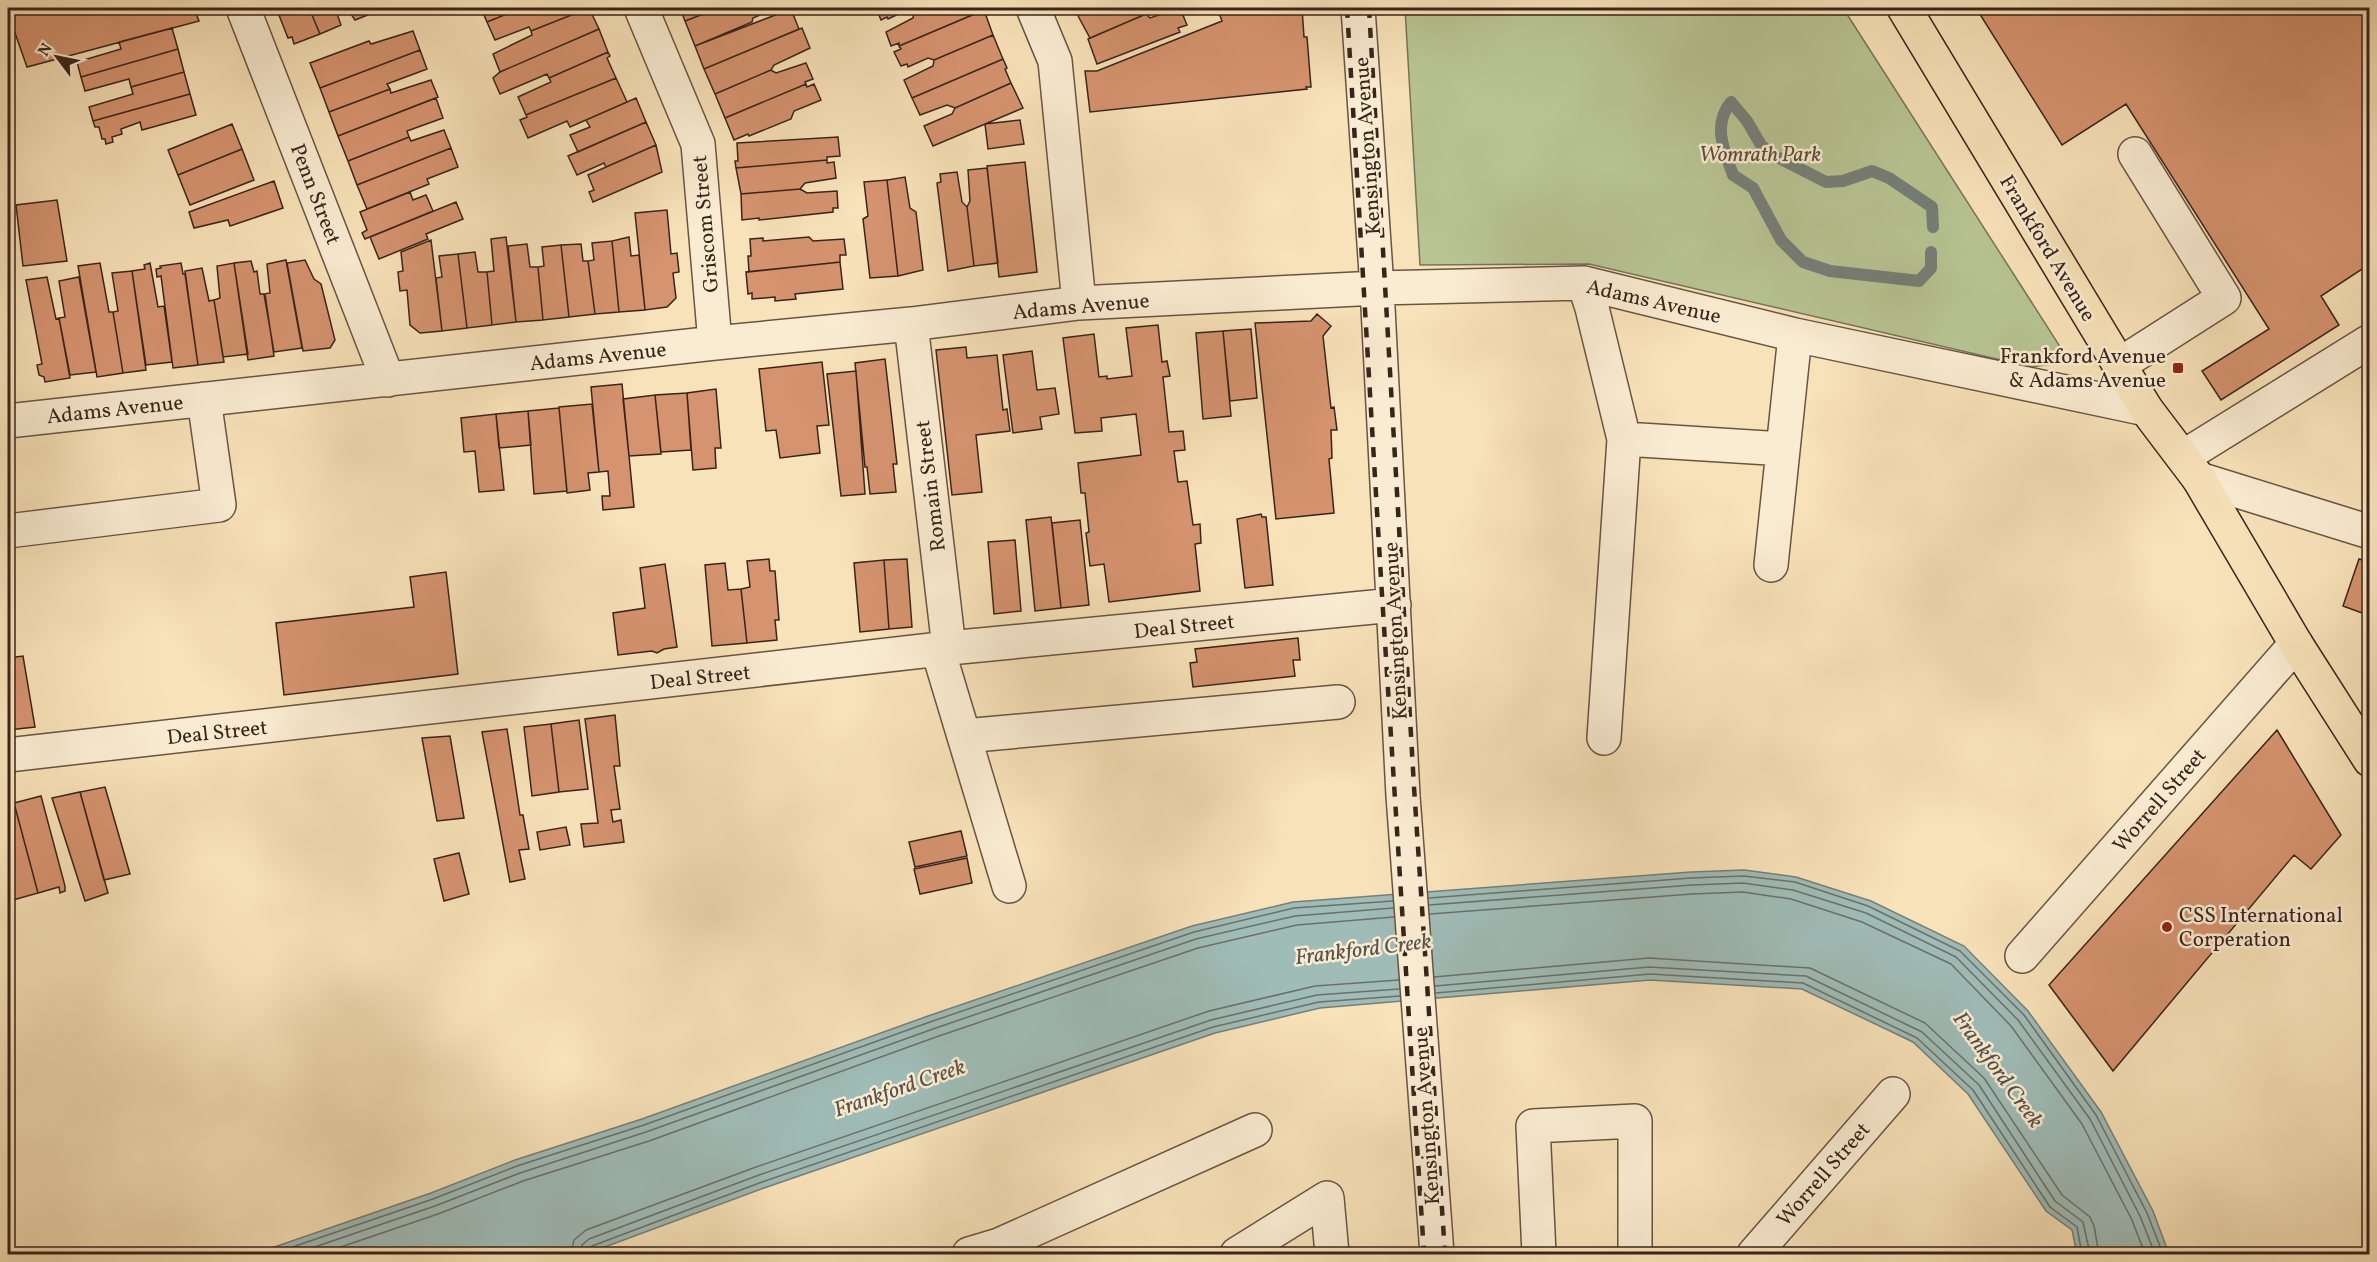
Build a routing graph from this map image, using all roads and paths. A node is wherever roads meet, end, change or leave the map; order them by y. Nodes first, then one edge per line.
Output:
1 (243, 8) edge
2 (641, 8) edge
3 (1033, 8) edge
4 (1358, 8) edge
5 (1904, 8) edge
6 (2136, 154) dead end
7 (1584, 283) junction
8 (1377, 288) junction
9 (1079, 303) junction
10 (911, 324) junction
11 (1794, 335) junction
12 (2370, 341) edge
13 (715, 343) junction
14 (2119, 365) junction
15 (388, 380) junction
16 (204, 399) junction
17 (2146, 409) junction
18 (8, 421) edge
19 (1624, 439) junction
20 (1783, 449) junction
21 (2191, 468) junction
22 (8, 531) edge
23 (2370, 532) edge
24 (1771, 565) dead end
25 (1394, 605) junction
26 (2296, 644) junction
27 (943, 649) junction
28 (1338, 702) dead end
29 (964, 736) junction
30 (1604, 738) dead end
31 (8, 755) edge
32 (2370, 760) edge
33 (1009, 886) dead end
34 (2022, 956) dead end
35 (1893, 1094) dead end
36 (1255, 1130) dead end
37 (969, 1254) edge
38 (1237, 1254) edge
39 (1332, 1254) edge
40 (1437, 1254) edge
41 (1539, 1254) edge
42 (1635, 1254) edge
43 (1754, 1254) edge

1 - 15 street, Penn Street
2 - 13 street, Griscom Street
3 - 9 street
4 - 8 street, Kensington Avenue
5 - 14 main road, Frankford Avenue
6 - 14 street
7 - 8 street, Adams Avenue
7 - 11 street, Adams Avenue
7 - 19 street
8 - 9 street, Adams Avenue
8 - 25 street, Kensington Avenue
9 - 10 street, Adams Avenue
10 - 13 street, Adams Avenue
10 - 27 street, Romain Street
11 - 17 street, Adams Avenue
11 - 20 street
12 - 21 street
13 - 15 street, Adams Avenue
14 - 17 main road, Frankford Avenue
15 - 16 street, Adams Avenue
16 - 18 street, Adams Avenue
16 - 22 street
17 - 21 main road, Frankford Avenue
19 - 20 street
19 - 30 street
20 - 24 street
21 - 23 street
21 - 26 main road, Frankford Avenue
25 - 27 street, Deal Street
25 - 40 street, Kensington Avenue
26 - 32 main road, Frankford Avenue
26 - 34 street, Worrell Street
27 - 29 street, Romain Street
27 - 31 street, Deal Street
28 - 29 street
29 - 33 street, Romain Street
35 - 43 street, Worrell Street
36 - 37 street
38 - 39 street
41 - 42 street

